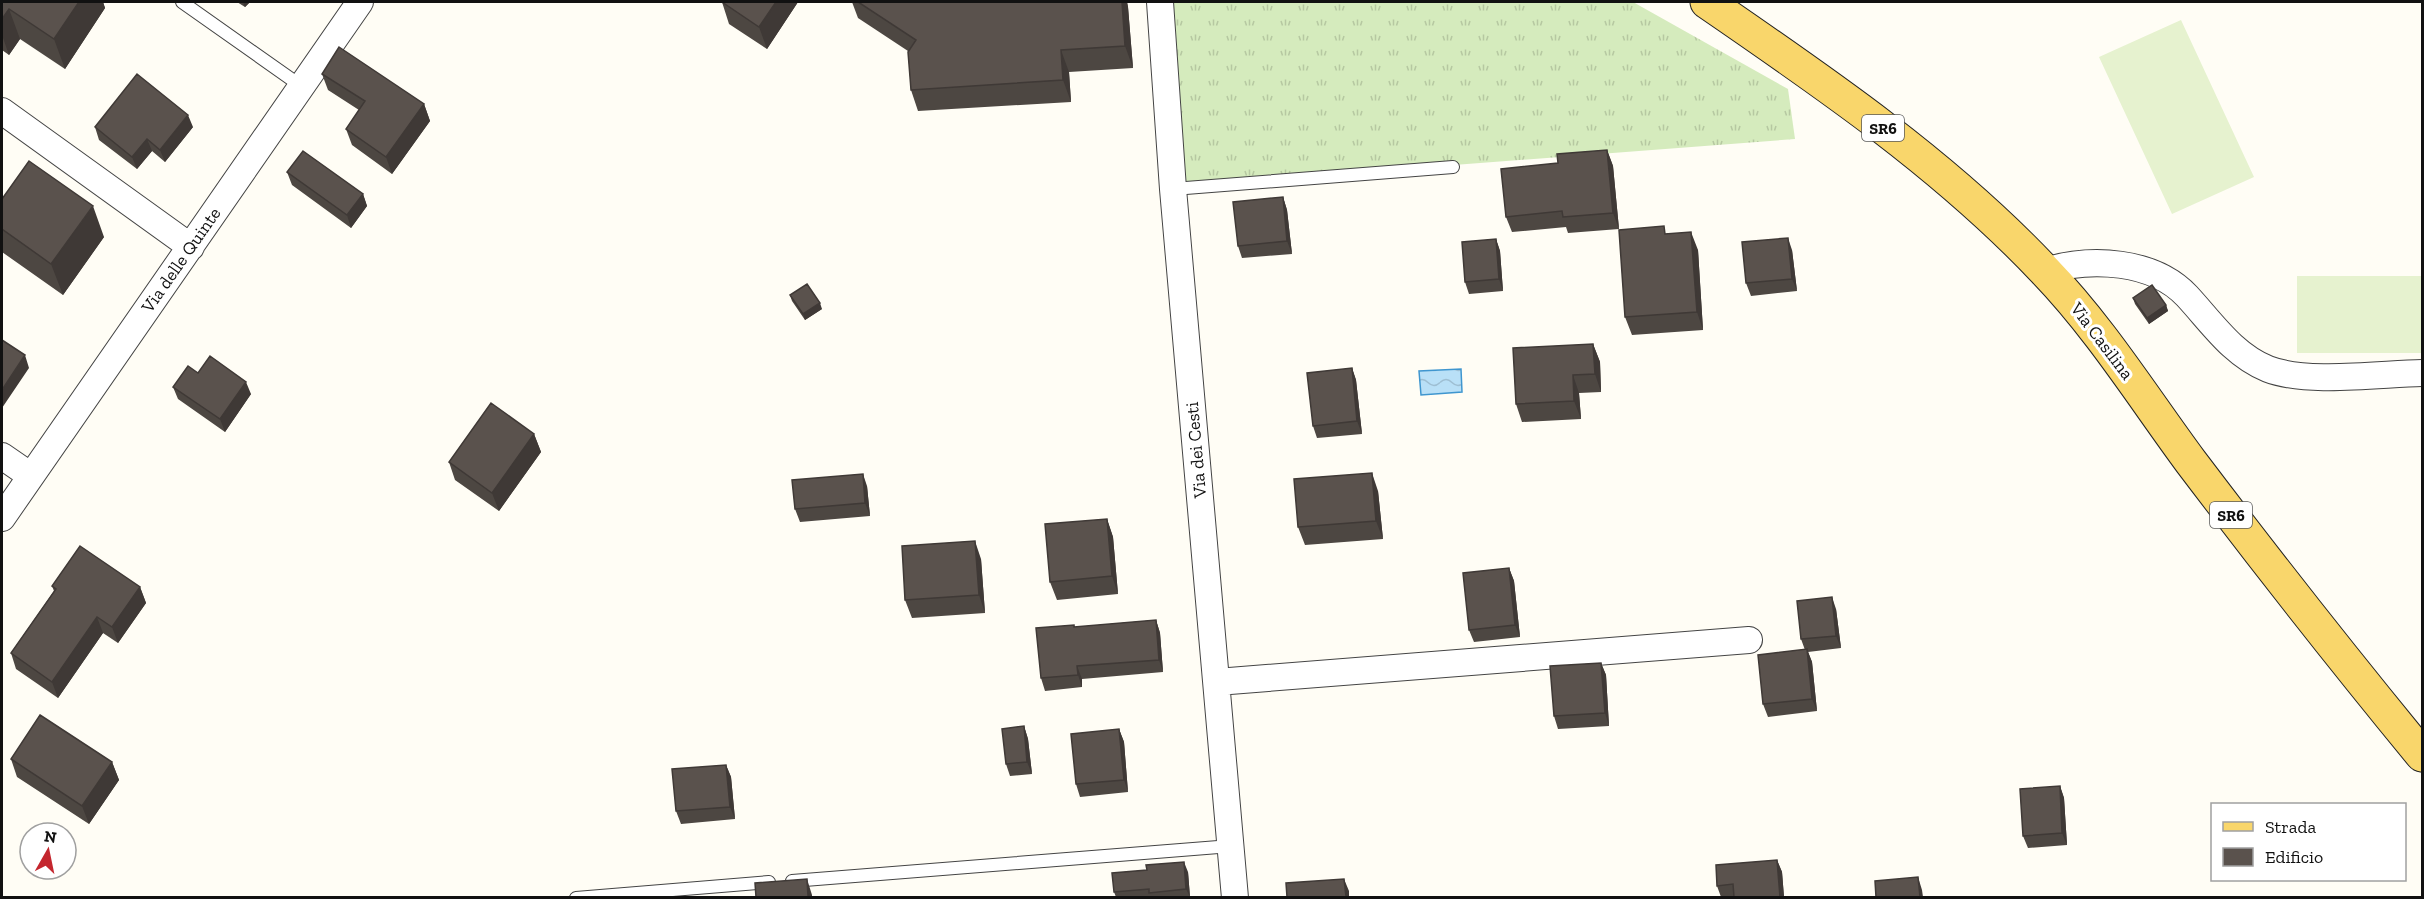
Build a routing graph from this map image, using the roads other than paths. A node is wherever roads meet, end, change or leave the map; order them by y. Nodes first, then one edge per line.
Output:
1 (182, 2) edge
2 (360, 2) edge
3 (1160, 2) edge
4 (1707, 2) edge
5 (301, 86) junction
6 (2, 111) edge
7 (1453, 167) dead end
8 (1173, 189) junction
9 (191, 247) junction
10 (2045, 271) junction
11 (2422, 373) edge
12 (2, 456) edge
13 (31, 476) junction
14 (2, 518) edge
15 (1749, 640) dead end
16 (1217, 682) junction
17 (2422, 755) edge
18 (1231, 846) junction
19 (576, 897) edge
20 (1235, 897) edge

1 - 5 lane
2 - 5 street, Via delle Quinte
3 - 8 street, Via dei Cesti
4 - 10 main road, Via Casilina / SR6
5 - 9 street, Via delle Quinte
6 - 9 street
7 - 8 lane
8 - 16 street, Via dei Cesti
9 - 13 street, Via delle Quinte
10 - 11 street
10 - 17 main road, Via Casilina / SR6
12 - 13 street
13 - 14 street, Via delle Quinte
15 - 16 street
16 - 18 street, Via dei Cesti
18 - 19 lane
18 - 20 street, Via dei Cesti

